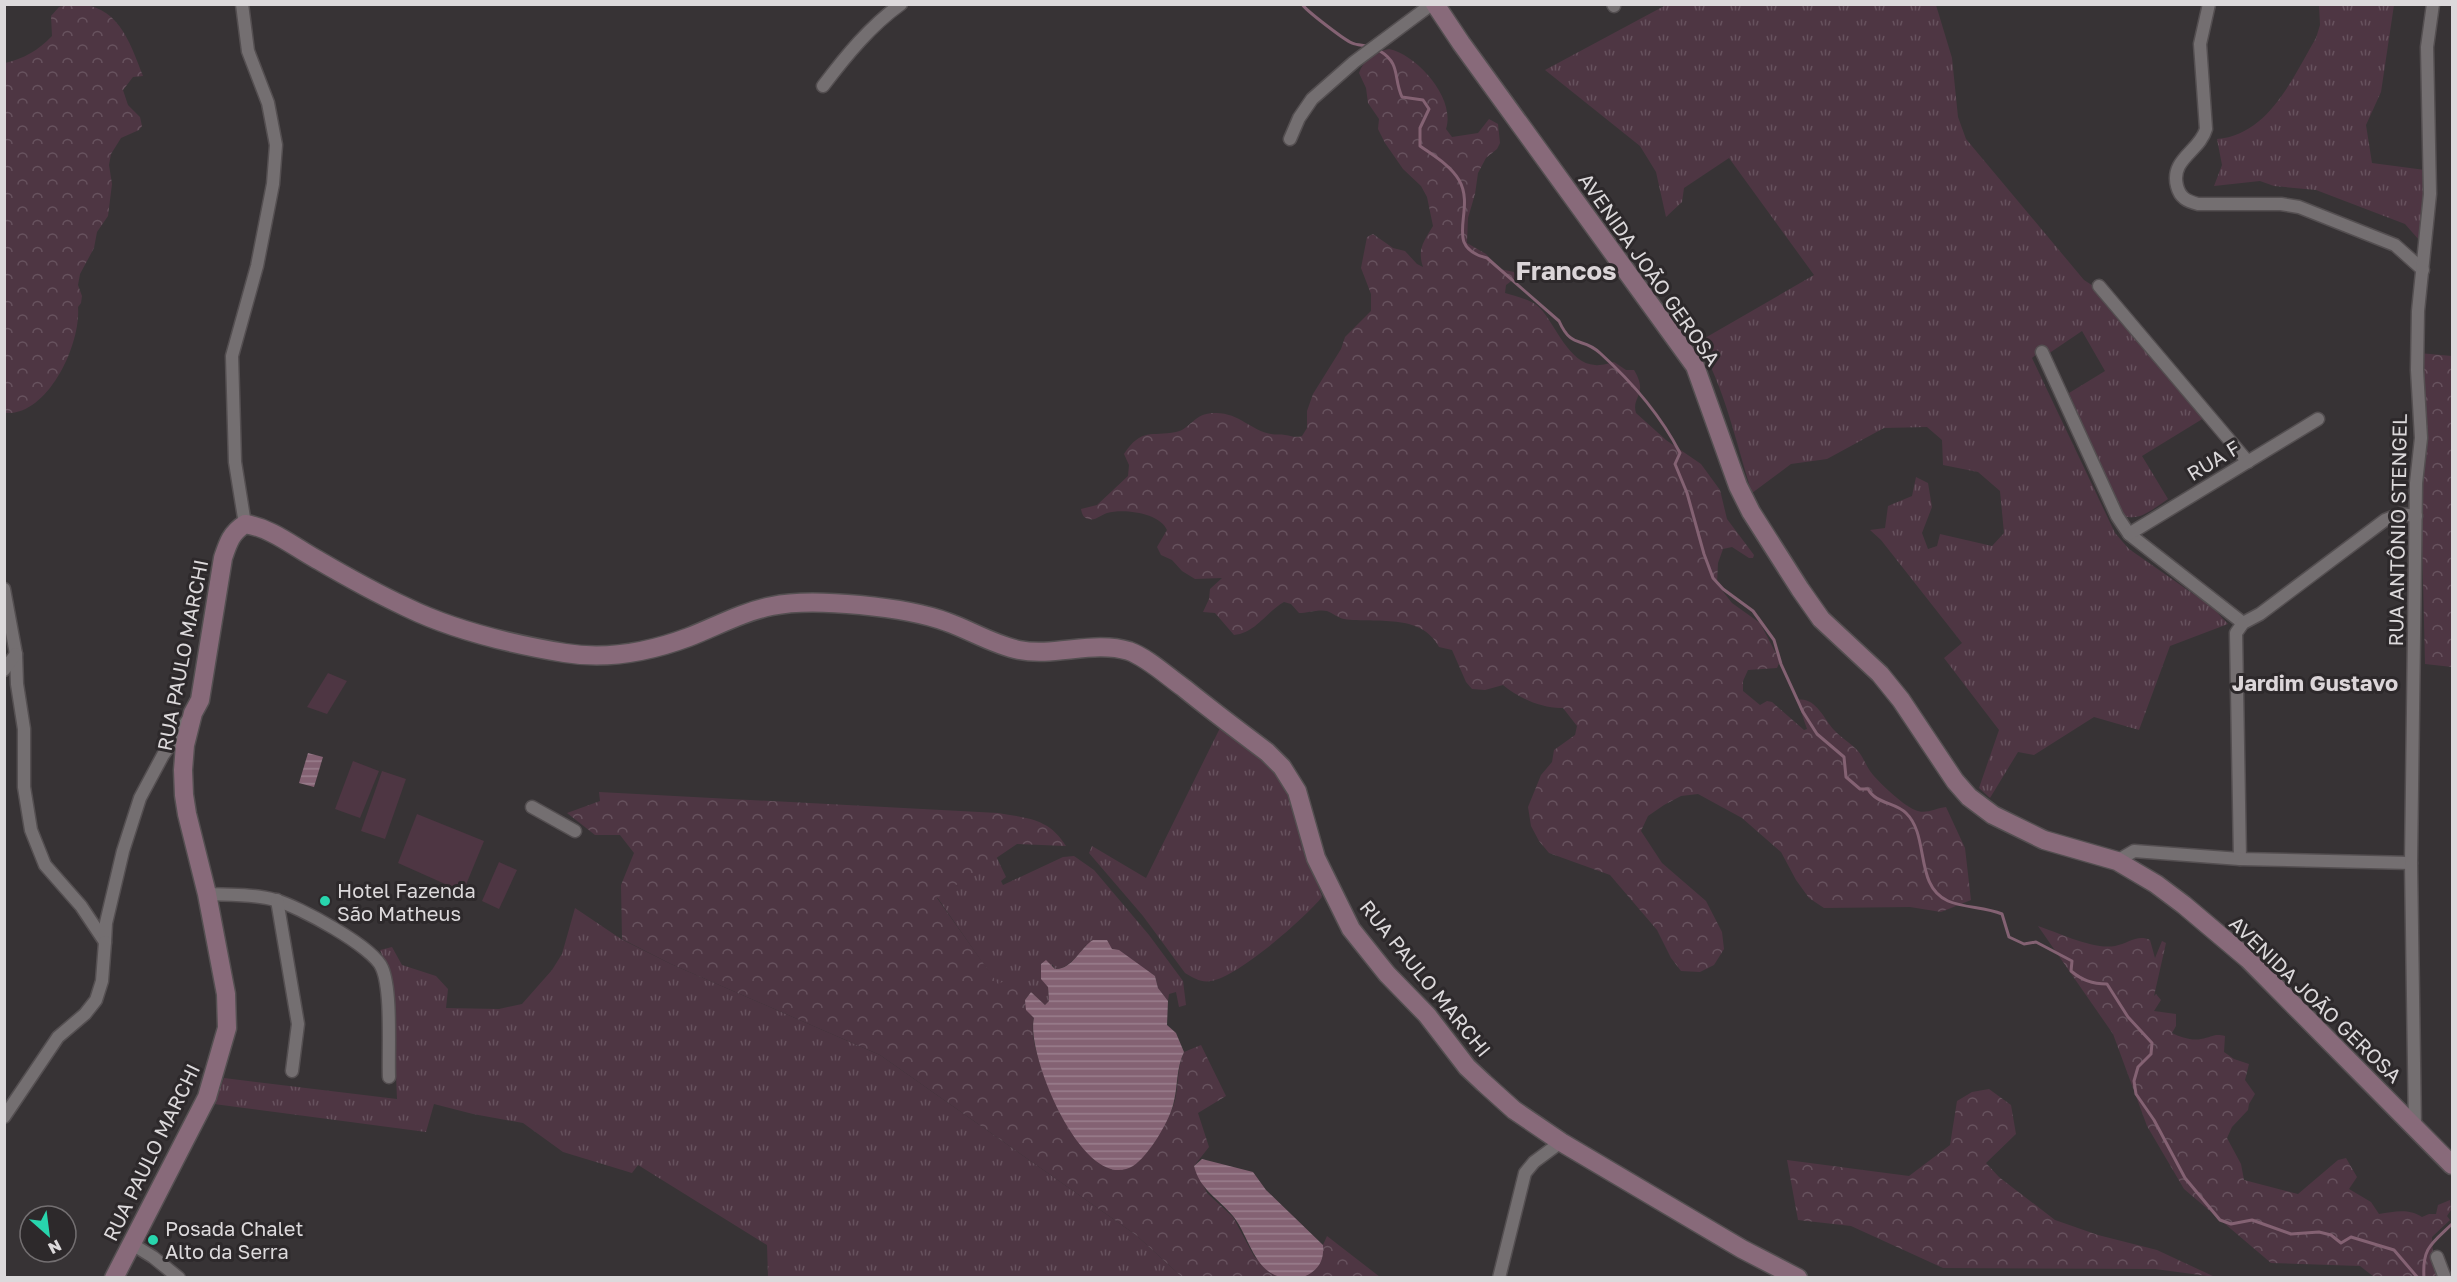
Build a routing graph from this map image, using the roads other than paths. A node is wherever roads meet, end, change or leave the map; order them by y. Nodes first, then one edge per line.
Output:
1 (242, 4) edge
2 (901, 4) edge
3 (1433, 4) edge
4 (2209, 4) edge
5 (2433, 4) edge
6 (823, 86) dead end
7 (1290, 140) dead end
8 (2423, 270) junction
9 (2099, 286) dead end
10 (2042, 352) dead end
11 (2318, 419) dead end
12 (2248, 462) junction
13 (2416, 516) junction
14 (245, 524) junction
15 (2129, 534) junction
16 (4, 589) edge
17 (2243, 623) junction
18 (16, 654) junction
19 (4, 670) edge
20 (193, 713) junction
21 (532, 807) dead end
22 (575, 831) dead end
23 (2240, 859) junction
24 (2117, 861) junction
25 (2410, 863) junction
26 (207, 894) junction
27 (277, 900) junction
28 (105, 942) junction
29 (292, 1071) dead end
30 (388, 1077) dead end
31 (4, 1117) edge
32 (2415, 1129) junction
33 (1561, 1142) junction
34 (2452, 1165) edge
35 (132, 1244) junction
36 (2437, 1257) dead end
37 (114, 1278) edge
38 (179, 1278) edge
39 (1499, 1278) edge
40 (1798, 1278) edge
41 (2445, 1278) edge

1 - 14 street
2 - 6 street
3 - 7 street
3 - 24 street, AVENIDA JOÃO GEROSA
4 - 8 street
5 - 8 street, RUA ANTÔNIO STENGEL
8 - 13 street, RUA ANTÔNIO STENGEL
9 - 12 street
10 - 15 street
11 - 12 street, RUA F
12 - 15 street, RUA F
13 - 17 street
13 - 25 street, RUA ANTÔNIO STENGEL
14 - 20 street, RUA PAULO MARCHI
14 - 33 street, RUA PAULO MARCHI
15 - 17 street
16 - 18 street
17 - 23 street
18 - 19 street
18 - 28 street
20 - 26 street, RUA PAULO MARCHI
20 - 28 street
21 - 22 street
23 - 24 street
23 - 25 street
24 - 32 street, AVENIDA JOÃO GEROSA
25 - 32 street, RUA ANTÔNIO STENGEL
26 - 27 street
26 - 35 street, RUA PAULO MARCHI
27 - 29 street
27 - 30 street
28 - 31 street
32 - 34 street, AVENIDA JOÃO GEROSA
33 - 39 street
33 - 40 street, RUA PAULO MARCHI
35 - 37 street, RUA PAULO MARCHI
35 - 38 street
36 - 41 street

